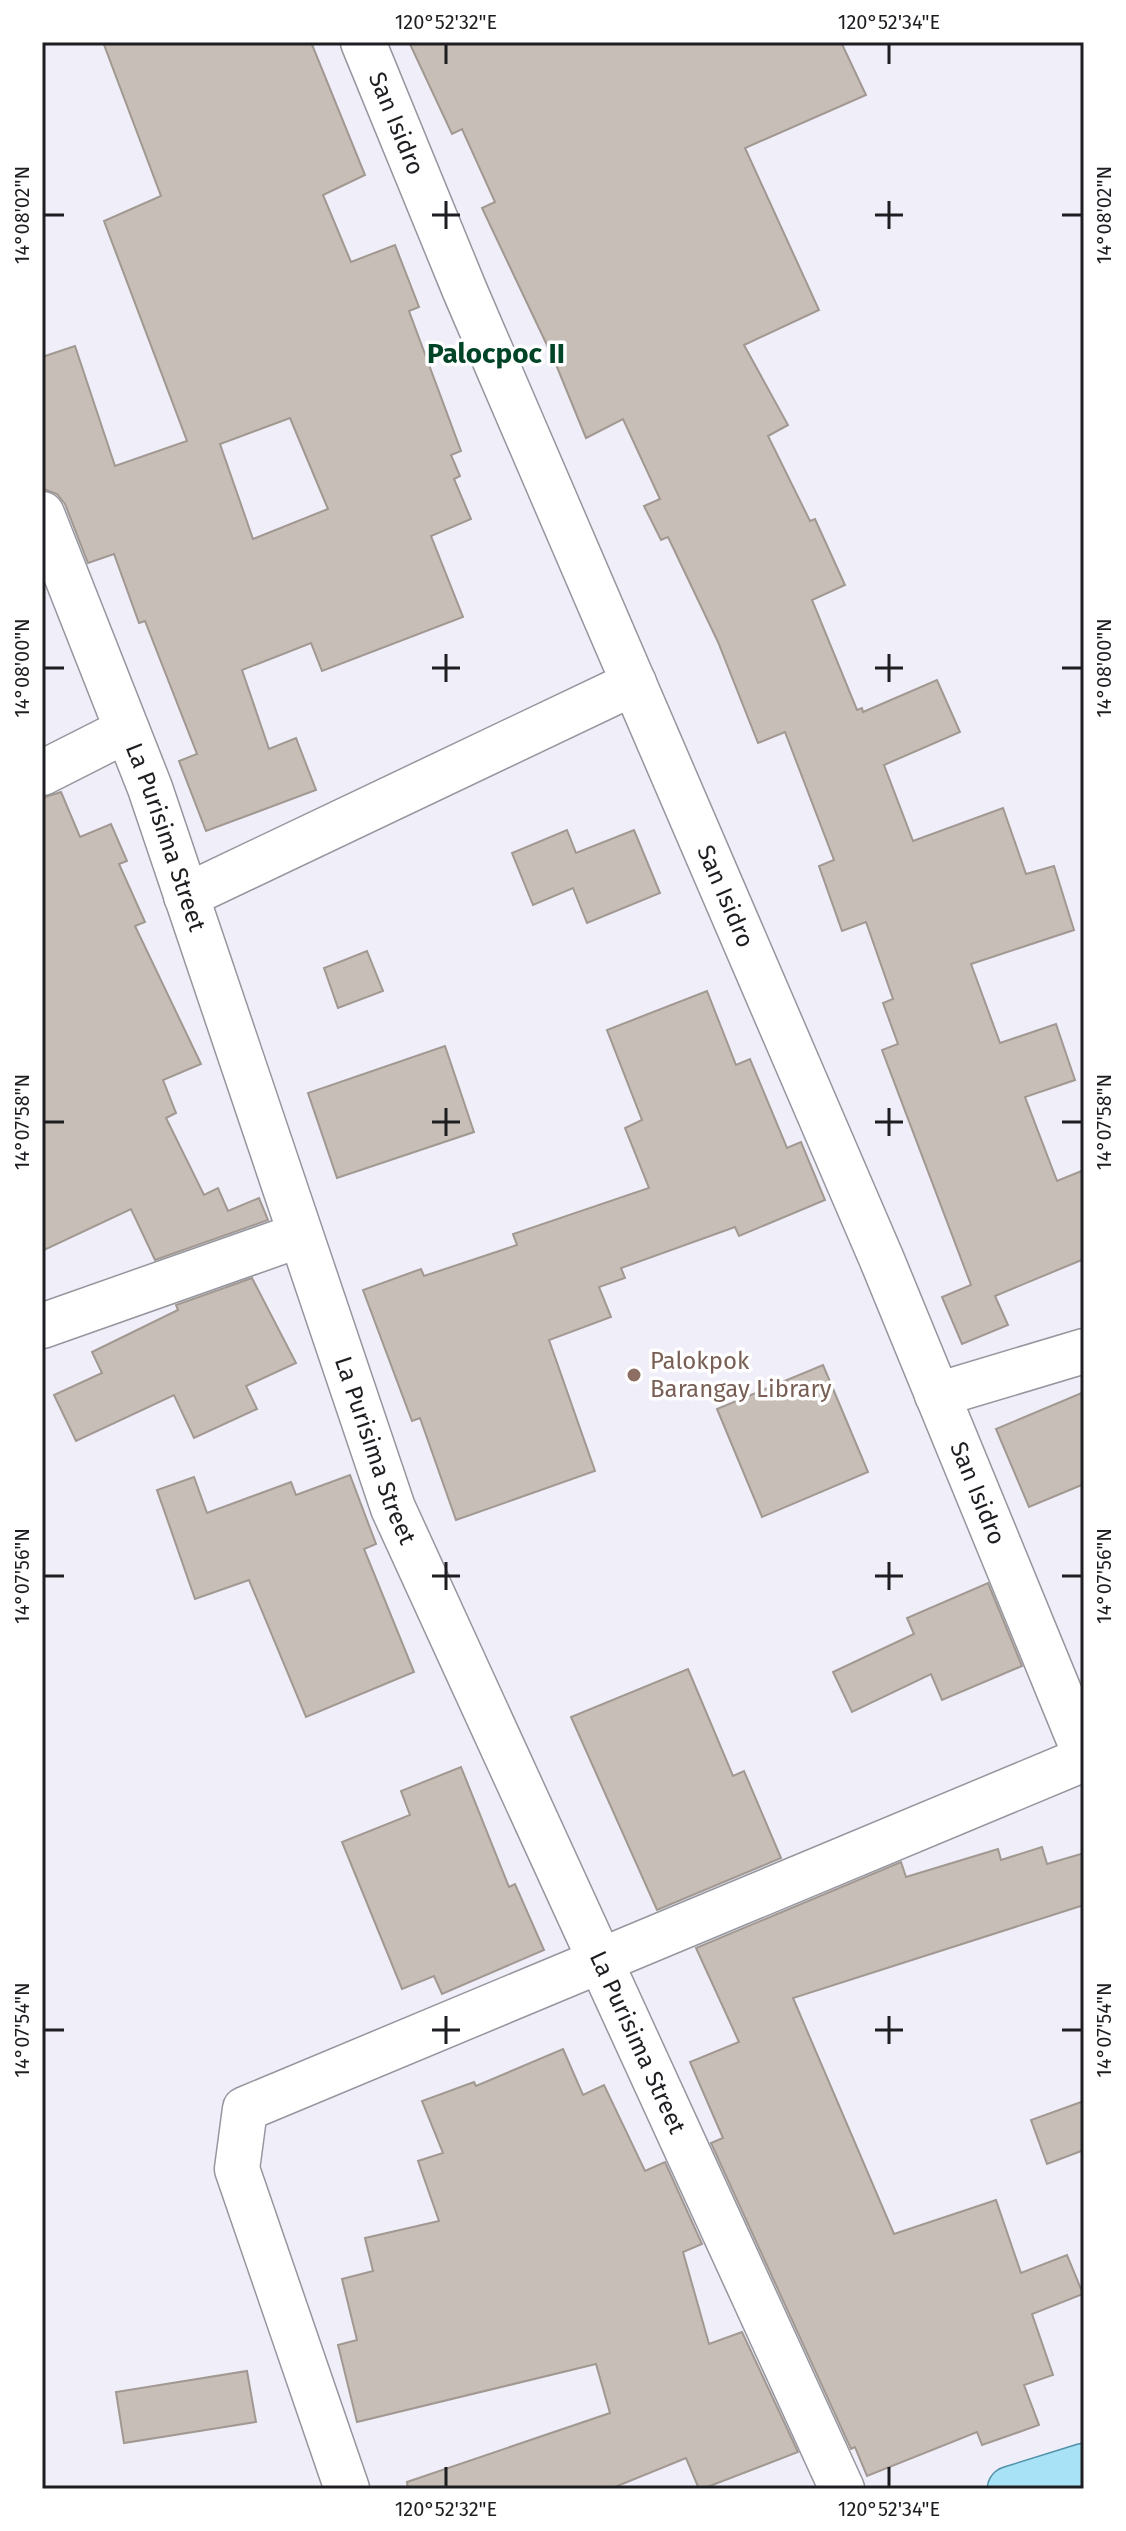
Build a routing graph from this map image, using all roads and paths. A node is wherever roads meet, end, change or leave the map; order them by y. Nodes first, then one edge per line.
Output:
1 (363, 42) edge
2 (42, 514) edge
3 (634, 683) junction
4 (127, 730) junction
5 (42, 773) edge
6 (186, 896) junction
7 (300, 1235) junction
8 (42, 1326) edge
9 (1084, 1351) edge
10 (937, 1395) junction
11 (1084, 1752) edge
12 (1084, 1759) edge
13 (599, 1959) junction
14 (1084, 2466) edge
15 (347, 2489) edge
16 (842, 2489) edge
17 (1010, 2489) edge

1 - 3 street, San Isidro
2 - 4 street, La Purisima Street
3 - 6 street
3 - 10 street, San Isidro
4 - 5 street
4 - 6 street, La Purisima Street
6 - 7 street, La Purisima Street
7 - 8 street
7 - 13 street, La Purisima Street
9 - 10 street
10 - 11 street, San Isidro
12 - 13 street
13 - 15 street
13 - 16 street, La Purisima Street
14 - 17 main road

